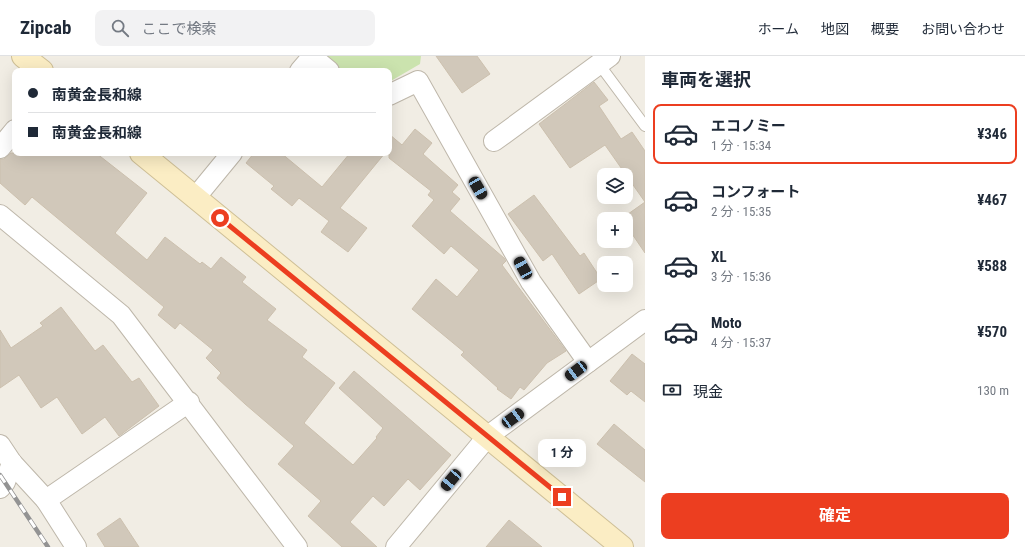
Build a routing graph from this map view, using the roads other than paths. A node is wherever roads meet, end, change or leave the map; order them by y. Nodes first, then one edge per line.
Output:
1 (23, 56) edge
2 (604, 60) edge
3 (308, 61) edge
4 (38, 68) edge
5 (323, 68) edge
6 (392, 94) edge
7 (645, 126) edge
8 (12, 134) edge
9 (494, 140) dead end
10 (0, 148) edge
11 (145, 156) edge
12 (230, 156) edge
13 (195, 198) junction
14 (0, 215) edge
15 (642, 327) edge
16 (588, 362) junction
17 (188, 402) junction
18 (488, 436) junction
19 (0, 445) edge
20 (12, 463) junction
21 (0, 488) edge
22 (46, 500) junction
23 (76, 547) edge
24 (297, 547) edge
25 (396, 547) edge
26 (622, 547) edge

1 - 4 main road
2 - 7 lane
2 - 9 street
3 - 5 street
6 - 16 street
8 - 10 street
11 - 13 main road
12 - 13 street
13 - 18 main road
14 - 17 street
15 - 16 street
16 - 18 street
17 - 22 street
17 - 24 street
18 - 25 street
18 - 26 main road
19 - 20 street
20 - 21 street
20 - 22 street
22 - 23 street

